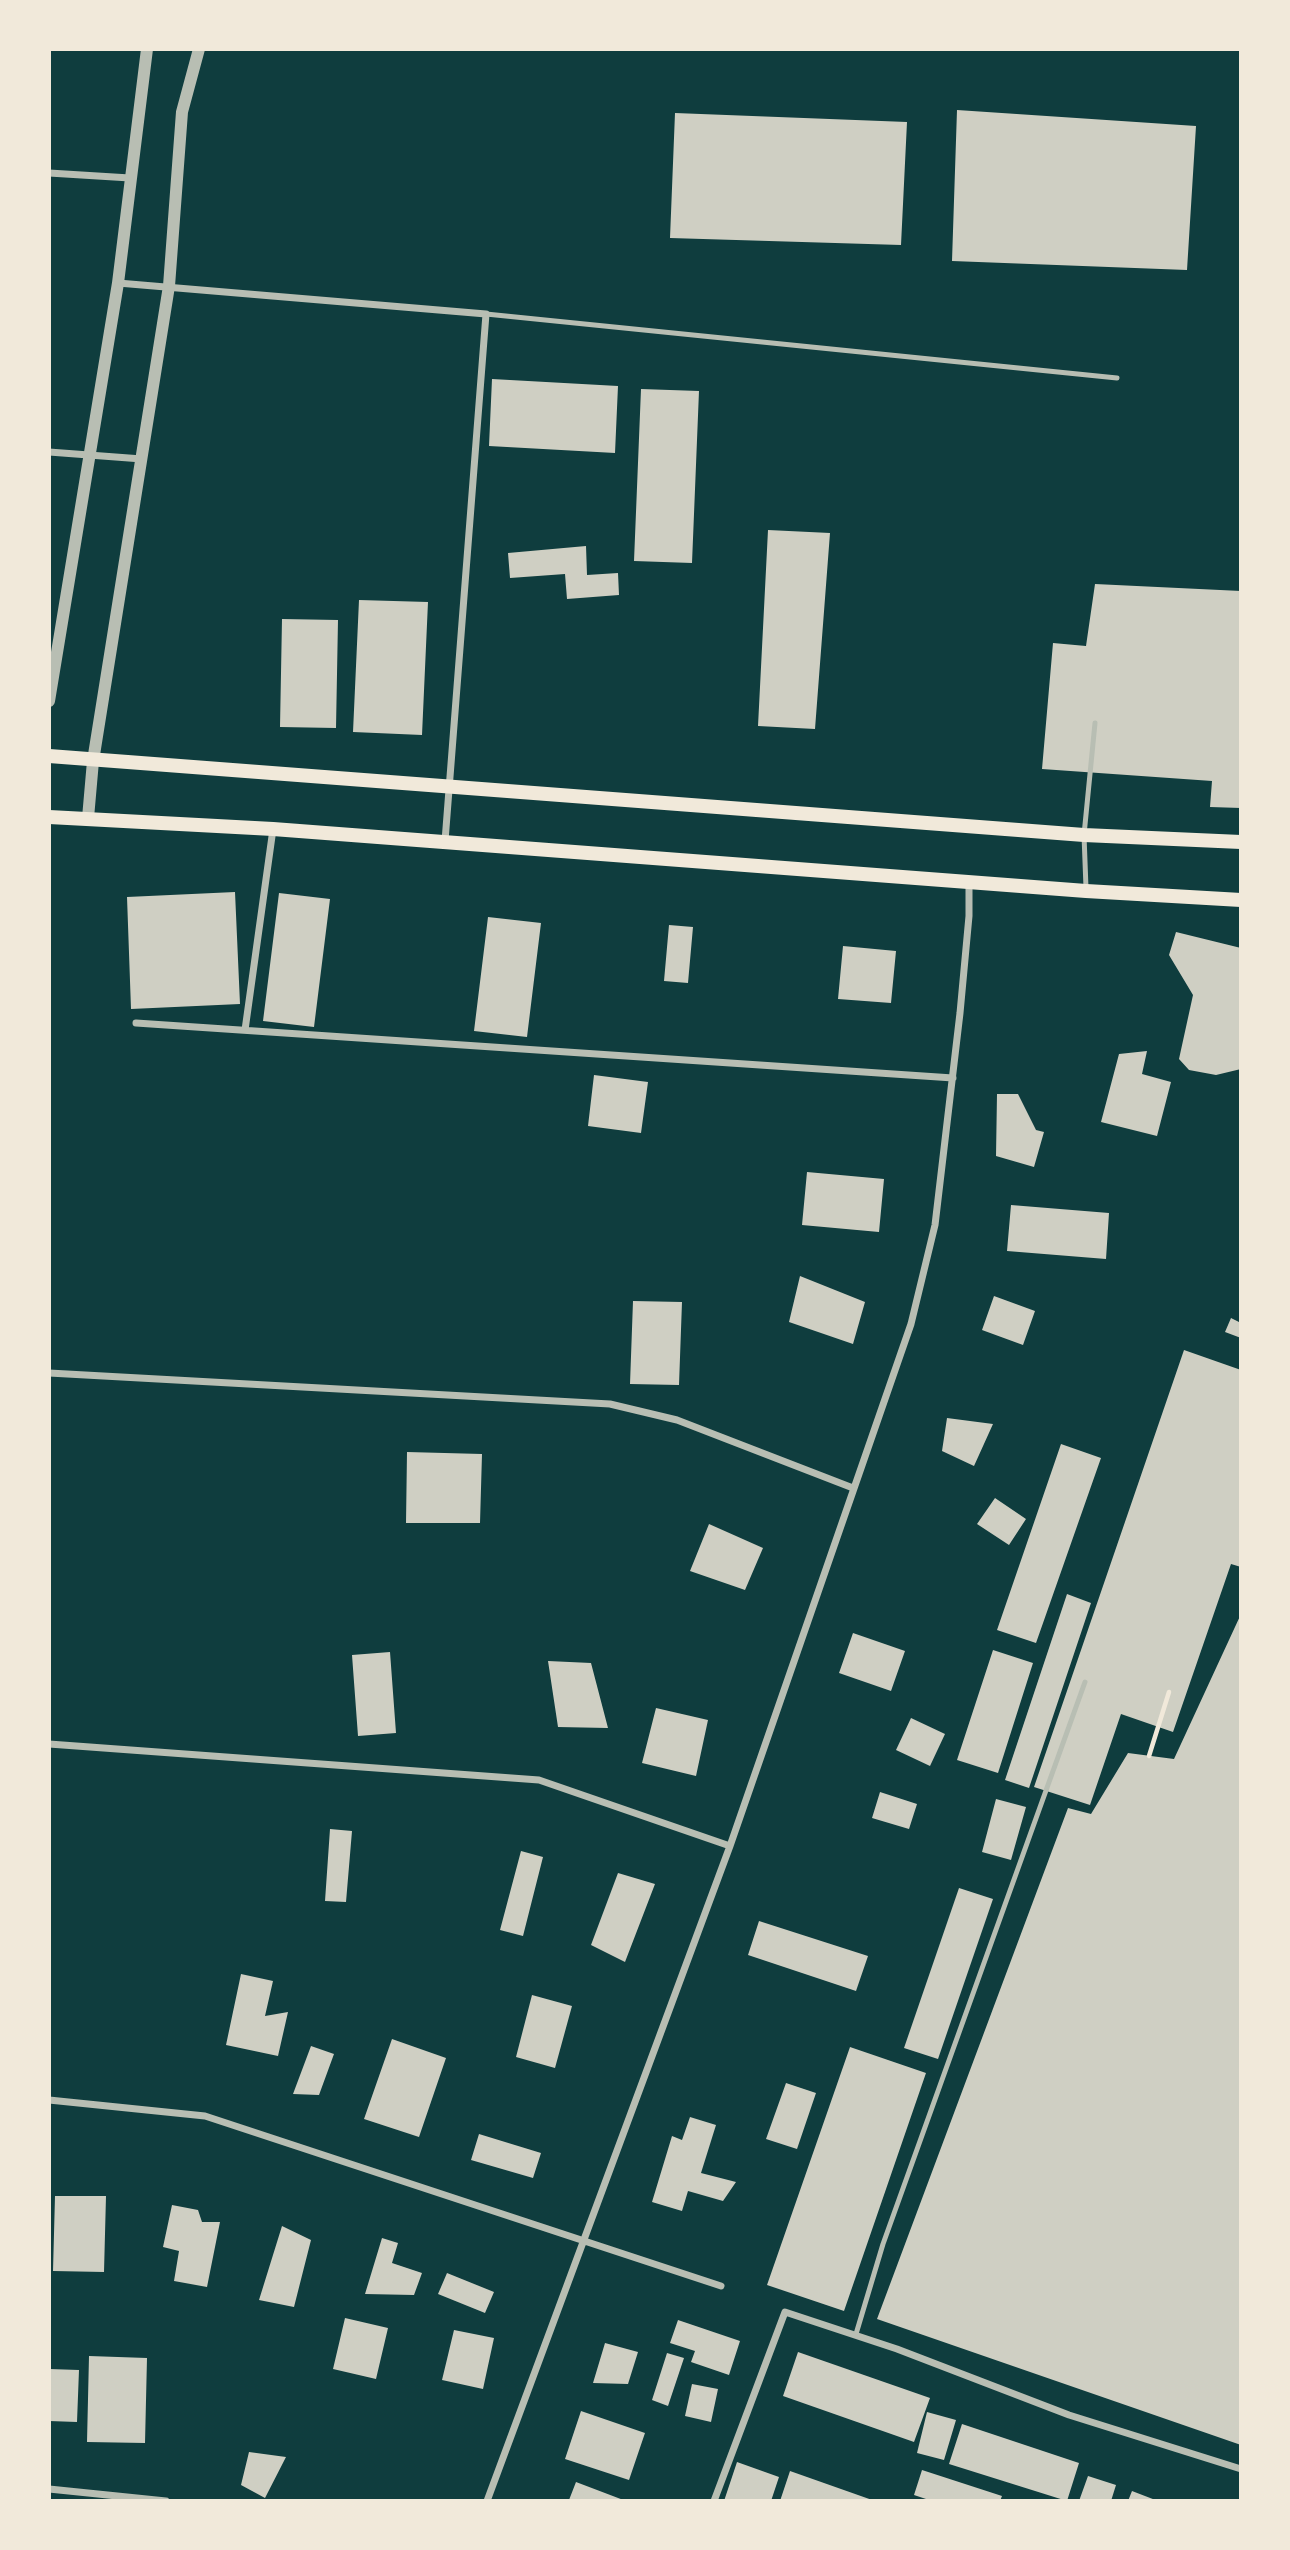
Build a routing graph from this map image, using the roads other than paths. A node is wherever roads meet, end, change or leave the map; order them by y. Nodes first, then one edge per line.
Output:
1 (147, 49) edge
2 (199, 49) edge
3 (49, 173) edge
4 (130, 178) junction
5 (118, 284) junction
6 (169, 286) junction
7 (486, 314) junction
8 (1117, 378) dead end
9 (49, 452) edge
10 (91, 454) junction
11 (142, 459) junction
12 (49, 701) edge
13 (1096, 723) dead end
14 (49, 756) edge
15 (93, 761) junction
16 (448, 787) junction
17 (49, 817) edge
18 (88, 818) junction
19 (273, 829) junction
20 (1084, 835) junction
21 (445, 841) junction
22 (1241, 842) edge
23 (969, 882) junction
24 (1086, 891) junction
25 (1241, 900) edge
26 (136, 1023) dead end
27 (246, 1030) junction
28 (953, 1078) junction
29 (49, 1373) edge
30 (853, 1488) junction
31 (1085, 1682) dead end
32 (49, 1744) edge
33 (730, 1846) junction
34 (49, 2100) edge
35 (583, 2241) junction
36 (721, 2286) dead end
37 (856, 2334) junction
38 (1241, 2469) edge
39 (49, 2489) edge
40 (166, 2501) edge
41 (487, 2501) edge
42 (714, 2501) edge

1 - 4 street
2 - 6 street
3 - 4 street
4 - 5 street
5 - 6 street
5 - 10 street
6 - 7 street
6 - 11 street
7 - 8 lane
7 - 16 street
9 - 10 street
10 - 11 street
10 - 12 street
11 - 15 street
13 - 20 lane
14 - 15 main road
15 - 16 main road
15 - 18 street
16 - 20 main road
16 - 21 street
17 - 18 main road
18 - 19 main road
19 - 21 main road
19 - 27 street
20 - 22 main road
20 - 24 lane
21 - 23 main road
23 - 24 main road
23 - 28 street
24 - 25 main road
26 - 27 street
27 - 28 street
28 - 30 street
29 - 30 street
30 - 33 street
31 - 37 lane
32 - 33 street
33 - 35 street
34 - 35 street
35 - 36 street
35 - 41 street
37 - 38 street
37 - 42 street
39 - 40 street

